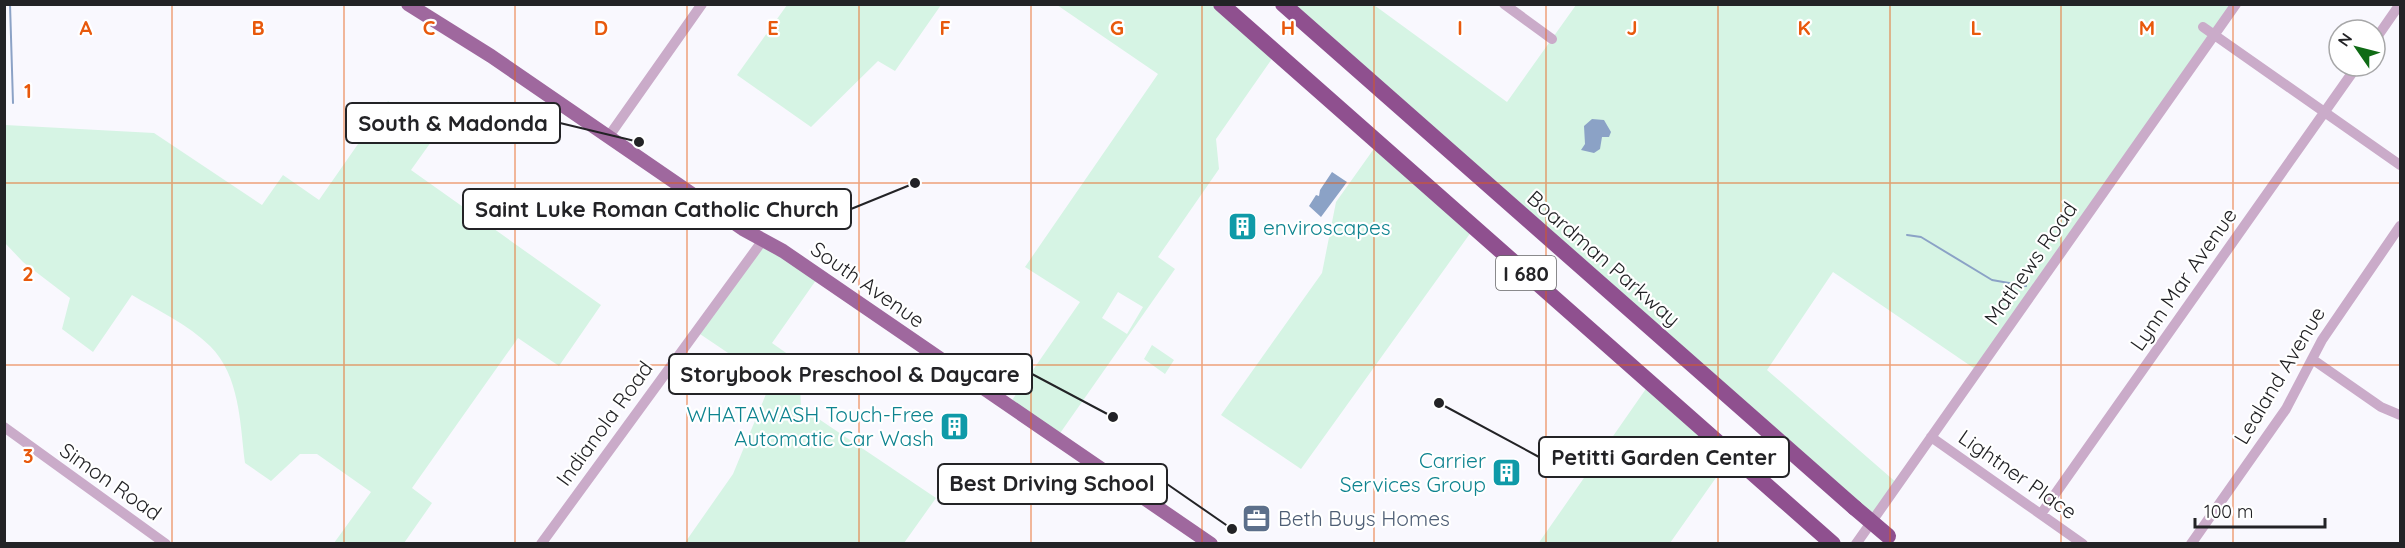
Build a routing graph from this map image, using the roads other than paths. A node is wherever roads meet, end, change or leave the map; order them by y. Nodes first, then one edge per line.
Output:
1 (702, 4) edge
2 (1221, 4) edge
3 (1283, 4) edge
4 (1504, 4) edge
5 (2236, 4) edge
6 (2400, 4) edge
7 (411, 5) edge
8 (2387, 23) edge
9 (2203, 27) dead end
10 (2215, 34) junction
11 (1552, 39) dead end
12 (2349, 78) edge
13 (2325, 112) junction
14 (609, 136) junction
15 (2400, 165) edge
16 (2400, 226) edge
17 (763, 240) junction
18 (2312, 359) junction
19 (2400, 415) edge
20 (4, 428) edge
21 (1931, 437) junction
22 (2041, 514) junction
23 (1893, 540) edge
24 (166, 543) edge
25 (541, 543) edge
26 (1211, 543) edge
27 (1832, 543) edge
28 (1856, 543) edge
29 (2083, 543) edge
30 (2191, 543) edge

1 - 14 street
2 - 27 highway, I 680
3 - 23 highway, Boardman Parkway / I 680, bridge
4 - 11 street
5 - 10 street, Mathews Road
6 - 8 street
7 - 14 main road, South Avenue
9 - 10 street
10 - 13 street
10 - 21 street, Mathews Road
12 - 13 street, Lynn Mar Avenue
13 - 15 street
13 - 22 street, Lynn Mar Avenue
14 - 17 main road, South Avenue
16 - 18 street, Lealand Avenue
17 - 25 street, Indianola Road
17 - 26 main road, South Avenue
18 - 19 street
18 - 30 street, Lealand Avenue
20 - 24 street, Simon Road
21 - 22 street, Lightner Place
21 - 28 street, Mathews Road
22 - 29 street, Lightner Place

